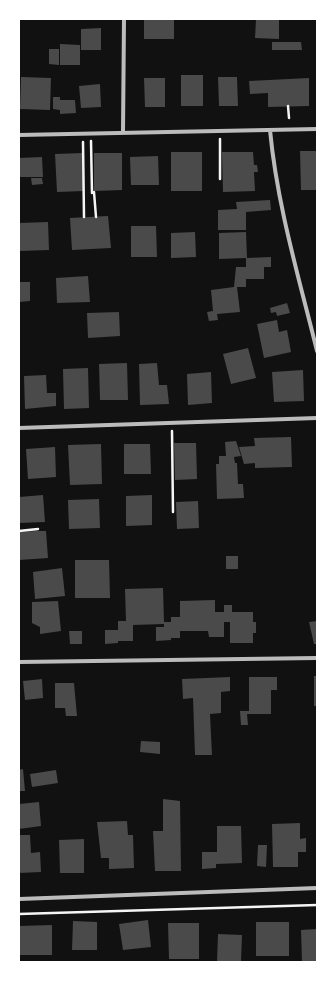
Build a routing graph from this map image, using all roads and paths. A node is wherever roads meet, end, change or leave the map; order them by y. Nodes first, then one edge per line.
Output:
1 (124, 19) edge
2 (288, 106) dead end
3 (289, 118) dead end
4 (270, 130) junction
5 (317, 130) edge
6 (123, 132) junction
7 (19, 135) edge
8 (220, 139) dead end
9 (83, 141) dead end
10 (91, 141) dead end
11 (220, 179) dead end
12 (96, 216) dead end
13 (84, 217) dead end
14 (317, 351) edge
15 (317, 418) edge
16 (172, 423) junction
17 (19, 428) edge
18 (173, 512) dead end
19 (38, 529) dead end
20 (19, 530) edge
21 (317, 658) edge
22 (19, 662) edge
23 (317, 888) edge
24 (19, 899) edge
25 (317, 905) edge
26 (19, 914) edge

1 - 6 street
2 - 3 path
4 - 5 street
4 - 6 street
4 - 14 street
6 - 7 street
8 - 11 path
9 - 13 path
10 - 12 path
15 - 16 street
16 - 17 street
16 - 18 path
19 - 20 path
21 - 22 street
23 - 24 street
25 - 26 path

